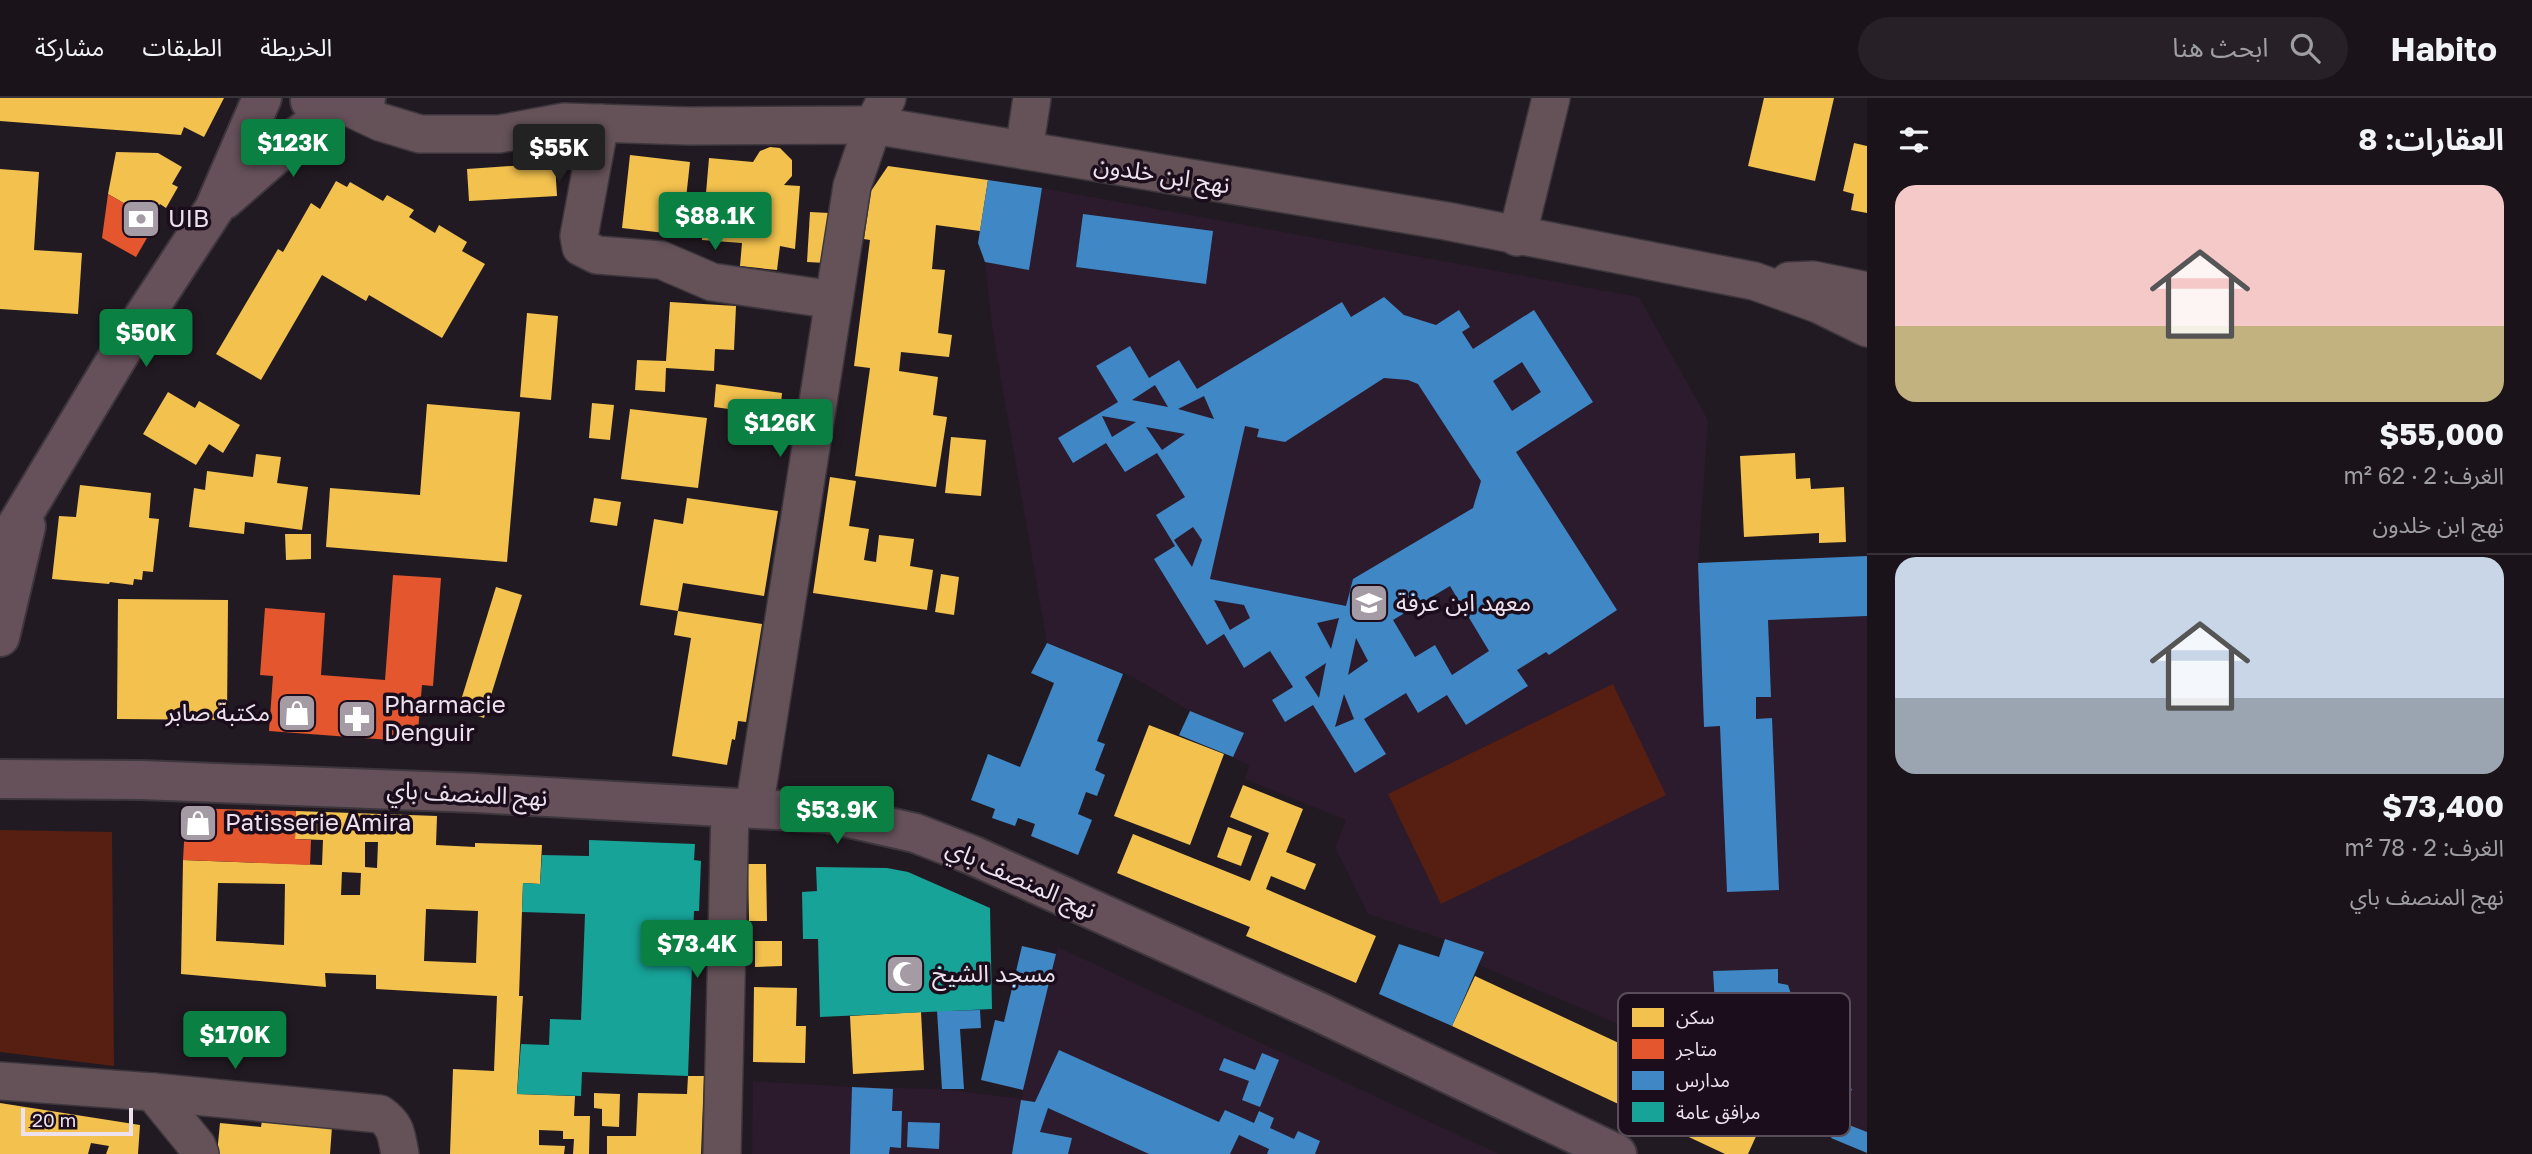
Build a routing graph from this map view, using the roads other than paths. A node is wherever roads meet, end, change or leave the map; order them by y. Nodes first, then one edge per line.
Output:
1 (262, 98) edge
2 (534, 98) edge
3 (1032, 98) edge
4 (1551, 98) edge
5 (338, 102) edge
6 (880, 111) edge
7 (564, 122) junction
8 (600, 123) junction
9 (1024, 150) junction
10 (214, 209) junction
11 (1517, 237) junction
12 (1754, 281) junction
13 (1867, 291) edge
14 (834, 300) junction
15 (1867, 328) edge
16 (32, 500) junction
17 (0, 553) edge
18 (0, 637) edge
19 (0, 779) edge
20 (742, 809) junction
21 (0, 1080) edge
22 (153, 1092) junction
23 (200, 1154) edge
24 (400, 1154) edge
25 (722, 1154) edge
26 (1617, 1154) edge

1 - 10 main road
2 - 7 street
3 - 9 street
4 - 11 street
5 - 7 street, نهج ابن خلدون
5 - 10 main road
6 - 8 street, نهج ابن خلدون
6 - 9 street, نهج ابن خلدون
6 - 14 street
7 - 8 street, نهج ابن خلدون
8 - 14 street
9 - 11 street, نهج ابن خلدون
10 - 16 main road
11 - 12 street, نهج ابن خلدون
12 - 13 street, نهج ابن خلدون
12 - 15 street, نهج ابن خلدون
14 - 20 street
16 - 17 main road
16 - 18 main road
19 - 20 main road, نهج المنصف باي
20 - 25 street
20 - 26 main road, نهج المنصف باي
21 - 22 street
22 - 23 street
22 - 24 street

